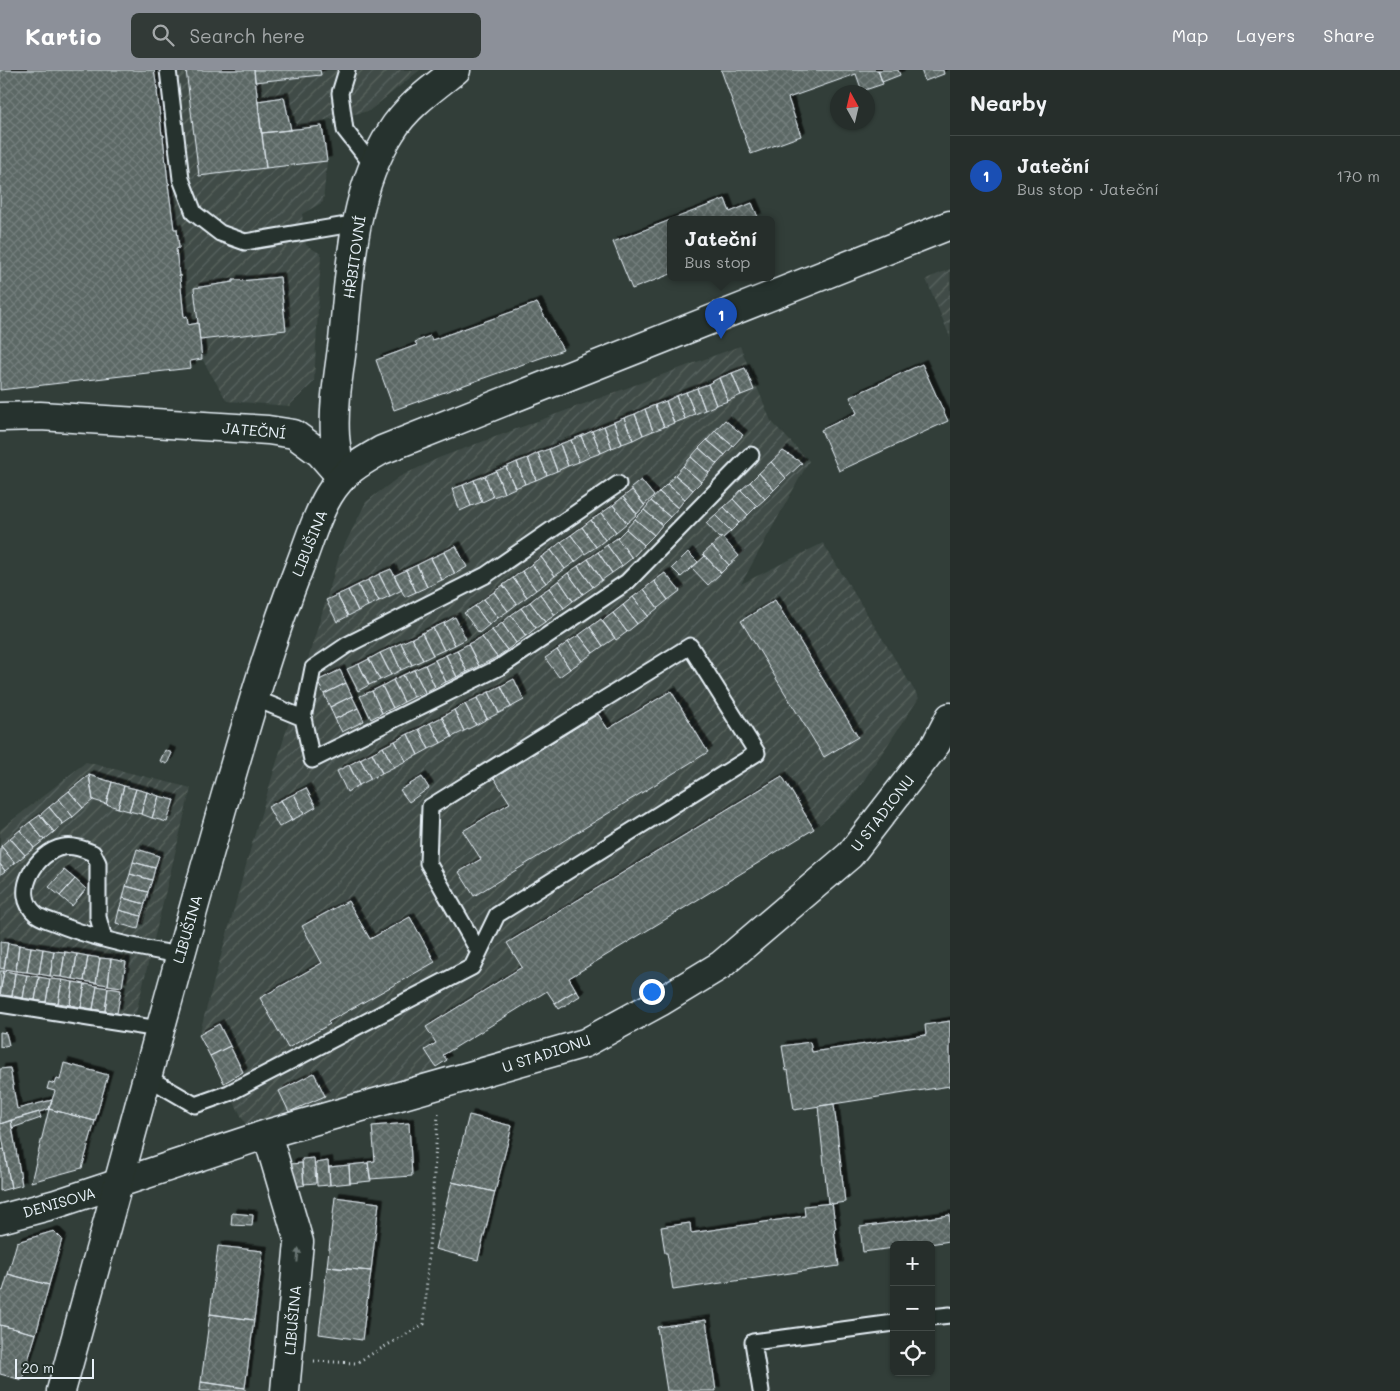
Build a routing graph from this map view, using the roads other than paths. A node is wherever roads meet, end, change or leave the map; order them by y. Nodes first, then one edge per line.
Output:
1 (168, 70) edge
2 (347, 70) edge
3 (456, 70) edge
4 (373, 166) junction
5 (358, 223) junction
6 (950, 225) edge
7 (0, 417) edge
8 (751, 455) dead end
9 (341, 477) junction
10 (618, 484) dead end
11 (254, 698) junction
12 (950, 717) edge
13 (303, 718) junction
14 (943, 747) edge
15 (104, 939) junction
16 (479, 952) junction
17 (180, 956) junction
18 (0, 1004) edge
19 (159, 1029) junction
20 (147, 1076) junction
21 (267, 1134) junction
22 (118, 1184) junction
23 (0, 1219) edge
24 (950, 1315) edge
25 (935, 1317) edge
26 (890, 1324) edge
27 (61, 1391) edge
28 (285, 1391) edge
29 (761, 1391) edge

1 - 5 lane
2 - 4 lane
3 - 4 street, HŘBITOVNÍ
4 - 5 street, HŘBITOVNÍ
5 - 9 street, HŘBITOVNÍ
6 - 9 street
7 - 9 street, JATEČNÍ
8 - 13 lane
9 - 11 street, LIBUŠINA
10 - 13 lane
11 - 13 lane
11 - 17 street, LIBUŠINA
12 - 14 street, U STADIONU
14 - 21 street, U STADIONU
15 - 15 lane
15 - 17 lane
16 - 16 lane
16 - 20 lane
17 - 19 street, LIBUŠINA
18 - 19 lane
19 - 20 street, LIBUŠINA
20 - 22 street, LIBUŠINA
21 - 22 street, U STADIONU
28 -> 21 street, LIBUŠINA
22 - 23 street, DENISOVA
22 - 27 street, LIBUŠINA
24 - 25 lane
26 - 29 lane

